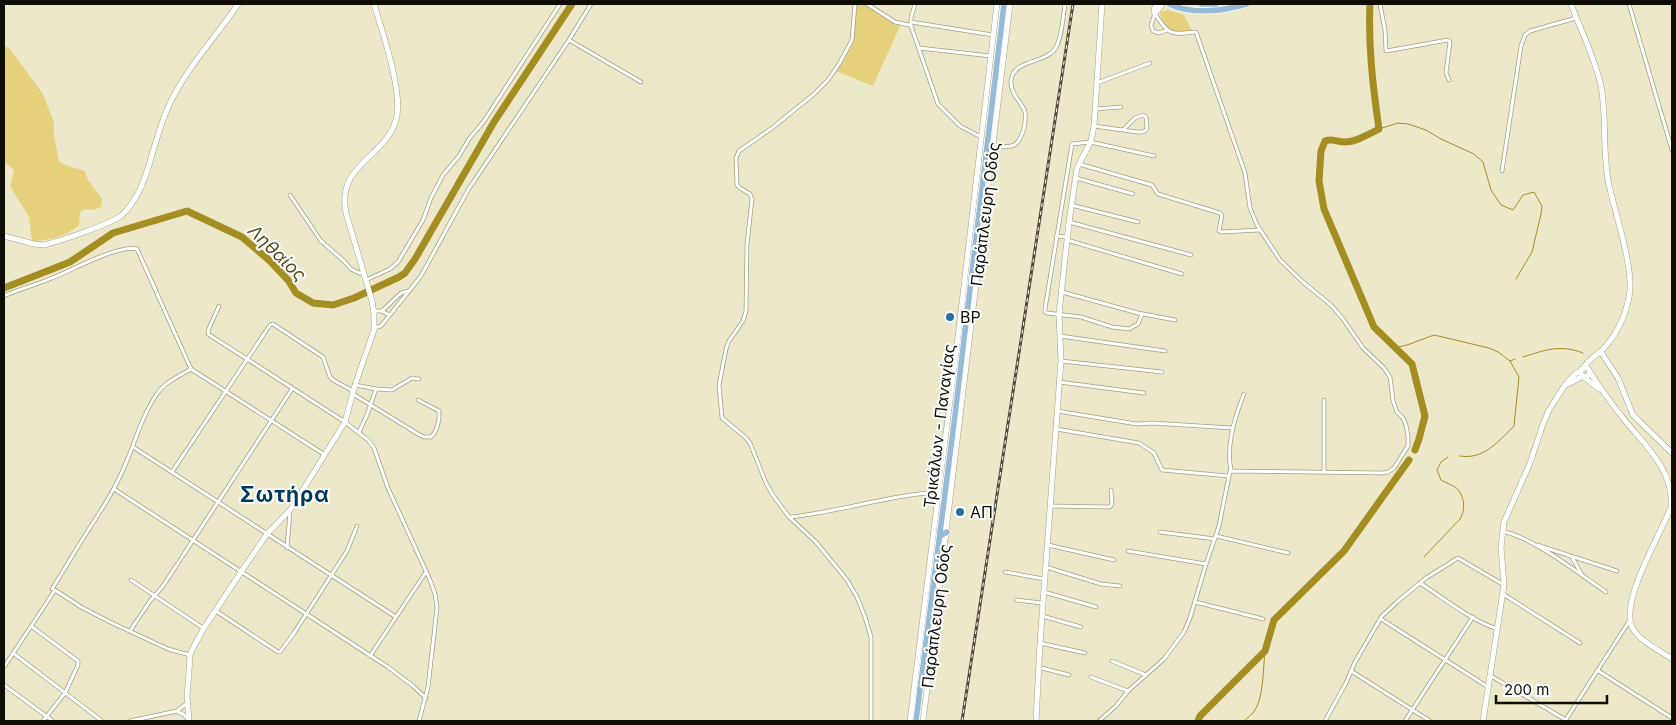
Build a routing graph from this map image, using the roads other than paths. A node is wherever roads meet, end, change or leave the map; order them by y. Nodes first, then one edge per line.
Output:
1 (238, 4) edge
2 (374, 4) edge
3 (560, 4) edge
4 (591, 4) edge
5 (854, 4) edge
6 (867, 4) edge
7 (915, 4) edge
8 (996, 4) edge
9 (1004, 4) edge
10 (1010, 4) edge
11 (1065, 4) edge
12 (1102, 4) edge
13 (1169, 4) edge
14 (1201, 4) edge
15 (1216, 4) edge
16 (1247, 4) edge
17 (1380, 4) edge
18 (1571, 4) edge
19 (1629, 4) edge
20 (1157, 7) edge
21 (1576, 18) junction
22 (910, 24) junction
23 (1167, 30) junction
24 (993, 35) junction
25 (569, 40) junction
26 (919, 48) junction
27 (991, 56) junction
28 (1150, 63) dead end
29 (1449, 80) dead end
30 (641, 82) dead end
31 (1097, 83) junction
32 (1121, 107) dead end
33 (1096, 109) junction
34 (1094, 126) junction
35 (1123, 130) junction
36 (981, 136) junction
37 (1090, 142) junction
38 (993, 144) junction
39 (1672, 150) edge
40 (1154, 156) dead end
41 (1078, 164) junction
42 (1502, 171) dead end
43 (1076, 178) junction
44 (290, 194) dead end
45 (1133, 194) dead end
46 (1071, 204) junction
47 (1069, 222) junction
48 (1138, 222) dead end
49 (1260, 230) junction
50 (4, 236) edge
51 (1056, 236) junction
52 (1067, 239) junction
53 (1190, 255) dead end
54 (364, 273) junction
55 (1182, 274) dead end
56 (367, 281) junction
57 (410, 291) junction
58 (1061, 292) junction
59 (4, 296) edge
60 (969, 300) junction
61 (962, 305) junction
62 (219, 306) dead end
63 (374, 311) junction
64 (382, 312) junction
65 (1059, 314) junction
66 (1142, 314) junction
67 (390, 315) junction
68 (1175, 320) dead end
69 (374, 327) junction
70 (958, 336) junction
71 (1060, 336) junction
72 (964, 341) junction
73 (1165, 351) dead end
74 (1601, 352) junction
75 (1594, 357) junction
76 (246, 359) junction
77 (1060, 361) junction
78 (190, 369) junction
79 (1162, 372) dead end
80 (1590, 372) junction
81 (1583, 373) junction
82 (419, 380) dead end
83 (1059, 382) junction
84 (355, 385) junction
85 (292, 389) junction
86 (376, 389) junction
87 (225, 392) junction
88 (354, 393) junction
89 (1144, 393) dead end
90 (1244, 394) dead end
91 (1606, 395) junction
92 (418, 400) dead end
93 (1324, 400) dead end
94 (370, 404) junction
95 (1057, 411) junction
96 (272, 422) junction
97 (346, 422) junction
98 (1232, 428) junction
99 (1056, 429) junction
100 (359, 432) junction
101 (133, 447) junction
102 (1672, 453) edge
103 (325, 455) junction
104 (1231, 470) junction
105 (1324, 471) junction
106 (172, 472) junction
107 (1229, 476) junction
108 (114, 489) junction
109 (1111, 490) dead end
110 (942, 493) junction
111 (951, 499) junction
112 (218, 502) junction
113 (1050, 506) junction
114 (291, 508) junction
115 (789, 517) junction
116 (357, 526) dead end
117 (1502, 531) junction
118 (947, 532) junction
119 (1160, 532) dead end
120 (267, 534) junction
121 (940, 536) junction
122 (1215, 538) junction
123 (193, 541) junction
124 (1532, 543) junction
125 (1048, 545) junction
126 (286, 548) junction
127 (1128, 551) dead end
128 (1288, 553) dead end
129 (1571, 556) junction
130 (1114, 560) dead end
131 (1206, 564) junction
132 (1046, 567) junction
133 (1617, 571) dead end
134 (241, 572) junction
135 (426, 572) junction
136 (1005, 572) dead end
137 (332, 576) junction
138 (1582, 576) junction
139 (1045, 579) junction
140 (130, 580) dead end
141 (1420, 583) junction
142 (1120, 586) dead end
143 (1504, 586) junction
144 (52, 589) dead end
145 (1044, 592) junction
146 (1606, 592) dead end
147 (1503, 594) junction
148 (156, 596) junction
149 (1016, 600) dead end
150 (1195, 602) junction
151 (1043, 603) junction
152 (1096, 607) dead end
153 (216, 610) junction
154 (306, 615) junction
155 (1042, 616) junction
156 (396, 617) junction
157 (1473, 617) junction
158 (1263, 619) dead end
159 (1380, 619) junction
160 (1630, 620) junction
161 (31, 626) junction
162 (1081, 627) dead end
163 (204, 628) junction
164 (1498, 629) junction
165 (130, 631) junction
166 (1040, 643) junction
167 (1580, 643) dead end
168 (13, 653) junction
169 (1084, 653) dead end
170 (190, 655) junction
171 (370, 656) junction
172 (1672, 659) edge
173 (1445, 660) junction
174 (1112, 661) dead end
175 (4, 667) edge
176 (1038, 668) junction
177 (1597, 670) junction
178 (1351, 671) junction
179 (1069, 675) dead end
180 (1147, 675) junction
181 (1491, 676) junction
182 (1091, 677) dead end
183 (4, 685) edge
184 (413, 686) junction
185 (428, 687) junction
186 (1489, 687) junction
187 (1128, 691) junction
188 (65, 693) junction
189 (426, 698) junction
190 (188, 703) junction
191 (1413, 710) junction
192 (177, 711) junction
193 (47, 717) junction
194 (1672, 718) edge
195 (151, 719) edge
196 (43, 721) edge
197 (53, 721) edge
198 (102, 721) edge
199 (130, 721) edge
200 (189, 721) edge
201 (420, 721) edge
202 (871, 721) edge
203 (910, 721) edge
204 (917, 721) edge
205 (923, 721) edge
206 (1036, 721) edge
207 (1099, 721) edge
208 (1325, 721) edge
209 (1405, 721) edge
210 (1430, 721) edge
211 (1484, 721) edge
212 (1566, 721) edge

1 - 50 street
2 - 54 street
3 - 56 street
4 - 25 street
5 - 115 street
6 - 22 street
7 - 22 street
8 - 24 street, Παράπλευρη Οδός
9 - 60 main road, Τρικάλων - Παναγίας
10 - 38 street, Παράπλευρη Οδός
11 - 38 street
12 - 31 street
13 - 16 main road
13 - 20 main road
14 - 15 main road
17 - 29 street
18 - 21 street
19 - 39 street
20 - 23 street
20 - 23 street
21 - 42 street
21 - 74 street
22 - 24 street
22 - 26 street
23 - 49 street
24 - 27 street, Παράπλευρη Οδός
25 - 30 street
25 - 57 street
26 - 27 street
26 - 36 street
27 - 36 street, Παράπλευρη Οδός
28 - 31 street
31 - 33 street
32 - 33 street
33 - 34 street
34 - 35 street
34 - 37 street
35 - 35 street
36 - 61 street, Παράπλευρη Οδός
37 - 40 street
37 - 41 street
37 - 51 street
38 - 111 street, Παράπλευρη Οδός
41 - 43 street
41 - 49 street
43 - 45 street
43 - 46 street
44 - 54 street
46 - 47 street
46 - 48 street
47 - 52 street
47 - 53 street
49 - 105 street
51 - 52 street
51 - 65 street
52 - 55 street
52 - 58 street
54 - 56 street
56 - 63 street
57 - 64 street
57 - 67 street
58 - 65 street
58 - 66 street
59 - 78 street
60 - 61 main road
60 - 72 main road, Τρικάλων - Παναγίας
61 - 70 street, Παράπλευρη Οδός
62 - 76 street
63 - 64 street
63 - 69 street
64 - 67 street
65 - 66 street
65 - 71 street
66 - 68 street
67 - 69 street
69 - 84 street
70 - 72 main road
70 - 110 street, Παράπλευρη Οδός
71 - 73 street
71 - 77 street
72 - 110 main road, Τρικάλων - Παναγίας
74 - 75 street
74 - 102 street
75 - 80 street
75 - 81 street
76 - 85 street
76 - 87 street
76 - 88 street
77 - 79 street
77 - 83 street
78 - 87 street
78 - 101 street
80 - 81 street
80 - 91 street
81 - 91 street
81 - 117 street
82 - 86 street
83 - 89 street
83 - 95 street
84 - 86 street
84 - 88 street
85 - 96 street
85 - 97 street
86 - 94 street
87 - 96 street
87 - 106 street
88 - 94 street
88 - 97 street
90 - 98 street
91 - 160 street
92 - 94 street
93 - 105 street
94 - 100 street
95 - 98 street
95 - 99 street
96 - 103 street
96 - 112 street
97 - 100 street
97 - 103 street
98 - 104 street
99 - 107 street
99 - 113 street
100 - 135 street
101 - 106 street
101 - 108 street
103 - 114 street
104 - 105 street
104 - 107 street
106 - 112 street
107 - 122 street
108 - 123 street
108 - 144 street
109 - 113 street
110 - 111 main road
110 - 115 street
110 - 121 main road, Τρικάλων - Παναγίας
110 - 203 street, Παράπλευρη Οδός
111 - 118 street, Παράπλευρη Οδός
112 - 120 street
112 - 123 street
113 - 125 street
114 - 120 street
114 - 126 street
115 - 202 street
116 - 137 street
117 - 124 street
117 - 143 street
118 - 121 main road
118 - 205 street, Παράπλευρη Οδός
119 - 122 street
120 - 126 street
120 - 134 street
121 - 204 main road, Τρικάλων - Παναγίας
122 - 128 street
122 - 131 street
123 - 134 street
123 - 148 street
124 - 129 street
124 - 138 street
125 - 130 street
125 - 132 street
126 - 137 street
127 - 131 street
129 - 133 street
129 - 138 street
131 - 150 street
132 - 139 street
132 - 142 street
134 - 153 street
134 - 154 street
135 - 156 street
135 - 185 street
136 - 139 street
137 - 154 street
137 - 156 street
138 - 146 street
139 - 145 street
140 - 148 street
141 - 143 street
141 - 157 street
141 - 159 street
143 - 147 street
145 - 151 street
145 - 152 street
147 - 164 street
147 - 167 street
148 - 163 street
148 - 165 street
149 - 151 street
150 - 158 street
150 - 180 street
151 - 155 street
153 - 154 street
153 - 163 street
154 - 171 street
155 - 162 street
155 - 166 street
156 - 171 street
157 - 164 street
157 - 173 street
159 - 173 street
159 - 178 street
160 - 172 street
160 - 177 street
161 - 165 street
161 - 168 street
161 - 188 street
163 - 170 street
164 - 181 street
165 - 170 street
166 - 169 street
166 - 176 street
168 - 175 street
168 - 188 street
170 - 190 street
171 - 184 street
173 - 186 street
173 - 191 street
174 - 180 street
176 - 179 street
176 - 206 street
177 - 194 street
177 - 212 street
178 - 191 street
178 - 208 street
180 - 187 street
181 - 186 street
181 - 212 street
182 - 187 street
183 - 193 street
184 - 185 street
184 - 189 street
185 - 189 street
186 - 211 street
187 - 207 street
188 - 193 street
188 - 198 street
189 - 201 street
190 - 192 street
190 - 200 street
191 - 209 street
191 - 210 street
192 - 195 street
192 - 200 street
193 - 196 street
193 - 197 street
195 - 199 street

